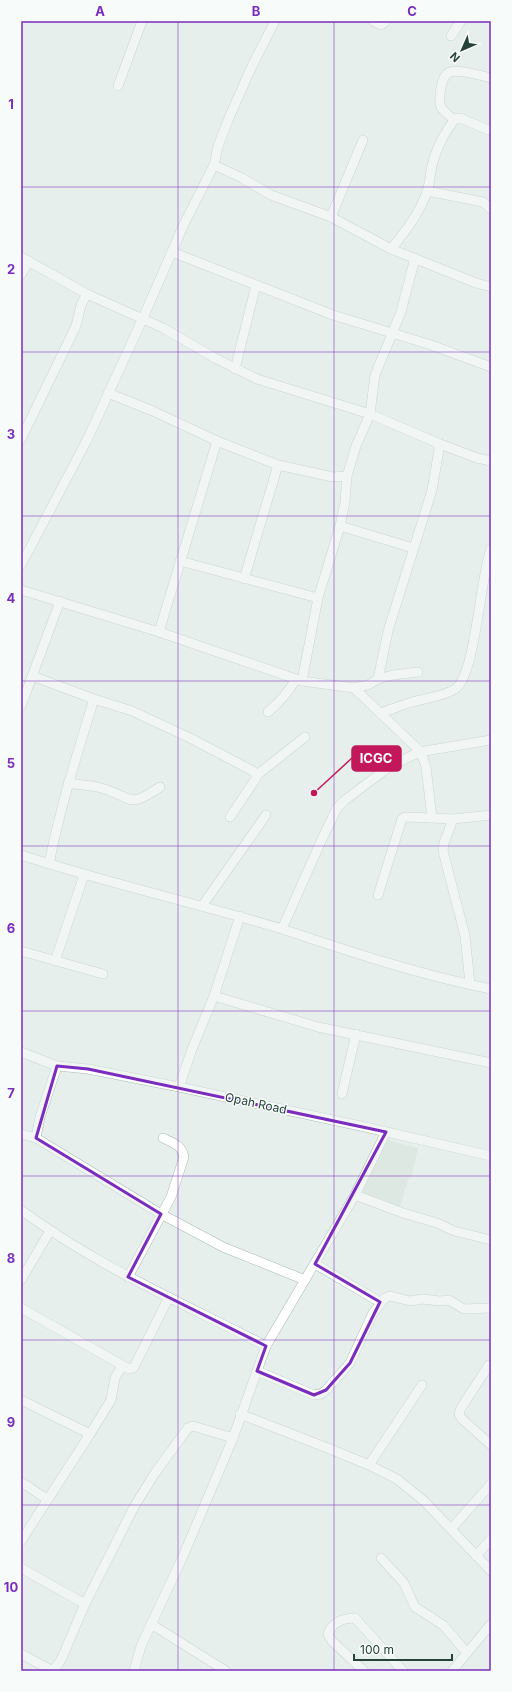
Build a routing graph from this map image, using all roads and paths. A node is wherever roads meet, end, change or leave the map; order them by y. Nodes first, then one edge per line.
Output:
1 (142, 21) edge
2 (275, 21) edge
3 (373, 21) edge
4 (386, 21) edge
5 (461, 21) edge
6 (451, 36) dead end
7 (491, 78) edge
8 (118, 86) dead end
9 (454, 120) junction
10 (491, 131) edge
11 (362, 140) dead end
12 (214, 165) junction
13 (427, 191) junction
14 (491, 209) edge
15 (331, 217) junction
16 (391, 249) junction
17 (172, 252) junction
18 (415, 258) junction
19 (25, 259) edge
20 (21, 276) edge
21 (256, 285) junction
22 (491, 287) edge
23 (87, 294) junction
24 (143, 318) junction
25 (392, 332) junction
26 (491, 367) edge
27 (235, 369) junction
28 (108, 393) junction
29 (370, 414) junction
30 (21, 439) edge
31 (217, 441) junction
32 (440, 444) junction
33 (491, 461) edge
34 (278, 465) junction
35 (347, 476) junction
36 (340, 526) junction
37 (413, 548) junction
38 (491, 549) edge
39 (180, 561) junction
40 (21, 565) edge
41 (244, 579) junction
42 (21, 590) edge
43 (318, 598) junction
44 (60, 601) junction
45 (159, 632) junction
46 (418, 672) dead end
47 (32, 676) junction
48 (378, 679) junction
49 (299, 680) junction
50 (354, 688) junction
51 (94, 699) junction
52 (21, 706) edge
53 (268, 712) dead end
54 (380, 713) junction
55 (305, 736) dead end
56 (491, 740) edge
57 (421, 752) junction
58 (256, 775) junction
59 (68, 783) junction
60 (160, 787) dead end
61 (266, 815) dead end
62 (491, 815) edge
63 (230, 817) dead end
64 (432, 818) junction
65 (453, 819) junction
66 (21, 855) edge
67 (49, 864) junction
68 (84, 875) junction
69 (378, 895) dead end
70 (202, 906) junction
71 (240, 916) junction
72 (282, 930) junction
73 (21, 952) edge
74 (54, 961) junction
75 (103, 974) dead end
76 (470, 984) junction
77 (491, 989) edge
78 (214, 996) junction
79 (356, 1034) junction
80 (22, 1054) edge
81 (491, 1063) edge
82 (57, 1066) junction
83 (180, 1086) junction
84 (342, 1094) dead end
85 (386, 1132) junction
86 (21, 1134) edge
87 (36, 1138) junction
88 (163, 1138) dead end
89 (491, 1156) edge
90 (354, 1195) junction
91 (21, 1210) edge
92 (161, 1214) junction
93 (50, 1231) junction
94 (491, 1240) edge
95 (315, 1264) junction
96 (128, 1277) junction
97 (21, 1280) edge
98 (305, 1280) junction
99 (169, 1297) junction
100 (380, 1302) junction
101 (21, 1308) edge
102 (491, 1308) edge
103 (266, 1346) junction
104 (122, 1366) junction
105 (489, 1366) dead end
106 (257, 1371) junction
107 (422, 1385) dead end
108 (21, 1400) edge
109 (240, 1414) junction
110 (90, 1434) junction
111 (232, 1438) junction
112 (491, 1445) edge
113 (369, 1465) junction
114 (21, 1482) edge
115 (491, 1484) edge
116 (48, 1499) junction
117 (452, 1528) junction
118 (491, 1539) edge
119 (21, 1541) edge
120 (476, 1556) junction
121 (381, 1558) dead end
122 (21, 1568) edge
123 (491, 1571) edge
124 (86, 1604) junction
125 (151, 1624) junction
126 (491, 1624) edge
127 (467, 1653) junction
128 (21, 1654) edge
129 (53, 1671) edge
130 (134, 1671) edge
131 (226, 1671) edge
132 (364, 1671) edge
133 (403, 1671) edge
134 (452, 1671) edge

1 - 8 street
2 - 12 street
3 - 4 street
5 - 6 street
7 - 9 street
9 - 10 street
9 - 13 street
11 - 15 street
12 - 15 street
12 - 17 street
13 - 14 street
13 - 16 street
15 - 16 street
16 - 18 street
17 - 21 street
17 - 24 street
18 - 22 street
18 - 25 street
19 - 20 street
19 - 23 street
21 - 25 street
21 - 27 street
23 - 24 street
23 - 30 street
24 - 27 street
24 - 28 street
25 - 26 street
25 - 29 street
27 - 29 street
28 - 31 street
28 - 40 street
29 - 32 street
29 - 35 street
31 - 34 street
31 - 39 street
32 - 33 street
32 - 37 street
34 - 35 street
34 - 41 street
35 - 36 street
36 - 37 street
36 - 43 street
37 - 48 street
38 - 54 street
39 - 41 street
39 - 45 street
41 - 43 street
42 - 44 street
43 - 49 street
44 - 45 street
44 - 47 street
45 - 49 street
46 - 48 street
47 - 51 street
47 - 52 street
48 - 50 street
49 - 50 street
49 - 53 street
50 - 54 street
51 - 58 street
51 - 59 street
54 - 57 street
55 - 58 street
56 - 57 street
57 - 64 street
57 - 72 street
58 - 63 street
59 - 60 street
59 - 67 street
61 - 70 street
62 - 65 street
64 - 65 street
64 - 69 street
65 - 76 street
66 - 67 street
67 - 68 street
68 - 70 street
68 - 74 street
70 - 71 street
71 - 72 street
71 - 78 street
72 - 76 street
73 - 74 street
74 - 75 street
76 - 77 street
78 - 79 street
78 - 83 street
79 - 81 street
79 - 84 street
80 - 82 street, Opah Road
82 - 83 street, Opah Road
82 - 87 street
83 - 85 street, Opah Road
85 - 89 street, Opah Road
85 - 90 street
86 - 87 street
87 - 92 street
88 - 92 street
90 - 94 street
90 - 95 street
91 - 93 street
92 - 96 street
92 - 98 street
93 - 96 street
93 - 97 street
95 - 98 street
95 - 100 street
96 - 99 street
98 - 103 street
99 - 103 street
99 - 104 street
100 - 102 street
100 - 106 street
101 - 104 street
103 - 106 street
104 - 110 street
105 - 112 street
106 - 109 street
107 - 113 street
108 - 110 street
109 - 111 street
109 - 113 street
110 - 116 street
111 - 124 street
111 - 125 street
113 - 117 street
114 - 116 street
115 - 117 street
116 - 119 street
117 - 120 street
118 - 120 street
120 - 123 street
121 - 127 street
122 - 124 street
124 - 129 street
125 - 130 street
125 - 131 street
126 - 127 street
127 - 134 street
128 - 129 street
132 - 133 street

